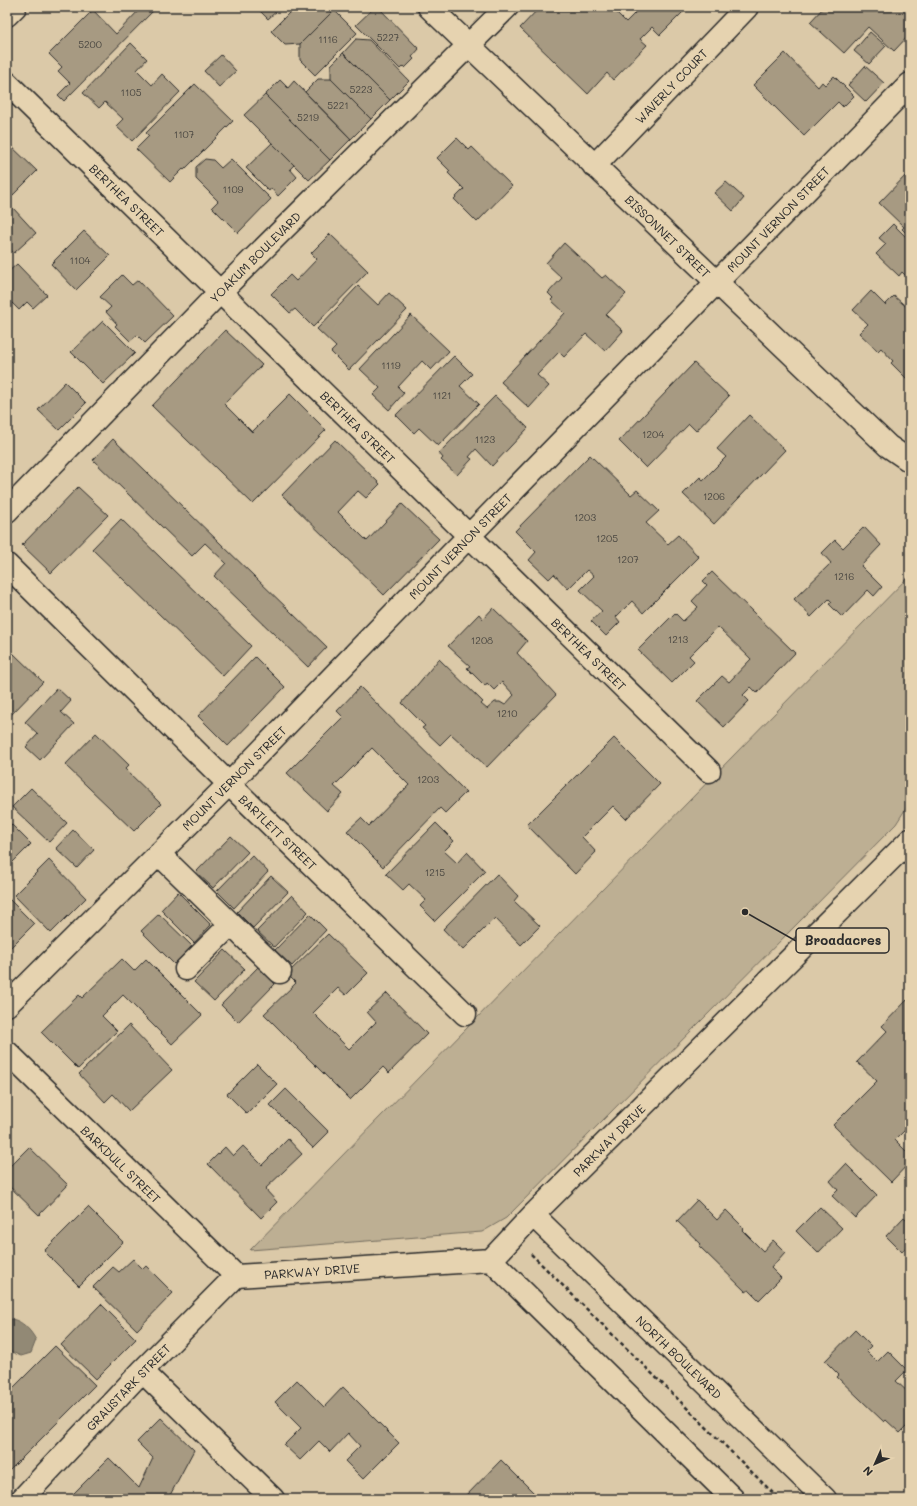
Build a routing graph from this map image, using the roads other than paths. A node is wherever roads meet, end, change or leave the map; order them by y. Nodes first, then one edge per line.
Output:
1 (15, 7) edge
2 (429, 7) edge
3 (507, 7) edge
4 (747, 7) edge
5 (7, 15) edge
6 (468, 46) junction
7 (7, 82) edge
8 (910, 84) edge
9 (594, 166) junction
10 (717, 282) junction
11 (220, 292) junction
12 (910, 461) edge
13 (7, 510) edge
14 (469, 536) junction
15 (7, 565) edge
16 (709, 771) dead end
17 (229, 784) junction
18 (910, 840) edge
19 (159, 854) junction
20 (231, 924) junction
21 (186, 969) dead end
22 (280, 972) dead end
23 (7, 1005) edge
24 (466, 1014) dead end
25 (7, 1052) edge
26 (533, 1215) junction
27 (491, 1260) junction
28 (236, 1276) junction
29 (142, 1371) junction
30 (22, 1499) edge
31 (273, 1499) edge
32 (733, 1499) edge
33 (825, 1499) edge

1 - 5 street
2 - 6 street, BISSONNET STREET
3 - 6 street, YOAKUM BOULEVARD
4 - 9 street, WAVERLY COURT
6 - 9 street, BISSONNET STREET
6 - 11 street, YOAKUM BOULEVARD
7 - 11 street, BERTHEA STREET
8 - 10 street, MOUNT VERNON STREET
9 - 10 street, BISSONNET STREET
10 - 12 street, BISSONNET STREET
10 - 14 street, MOUNT VERNON STREET
11 - 13 street, YOAKUM BOULEVARD
11 - 14 street, BERTHEA STREET
14 - 16 street, BERTHEA STREET
14 - 17 street, MOUNT VERNON STREET
15 - 17 street, BARTLETT STREET
17 - 19 street, MOUNT VERNON STREET
17 - 24 street, BARTLETT STREET
18 - 26 street, PARKWAY DRIVE
19 - 20 street
19 - 23 street, MOUNT VERNON STREET
20 - 21 street
20 - 22 street
25 - 28 street, BARKDULL STREET
26 - 27 street, PARKWAY DRIVE
26 - 33 street, NORTH BOULEVARD
27 - 28 street, PARKWAY DRIVE
27 - 32 street
28 - 29 street, GRAUSTARK STREET
29 - 30 street, GRAUSTARK STREET
29 - 31 street

